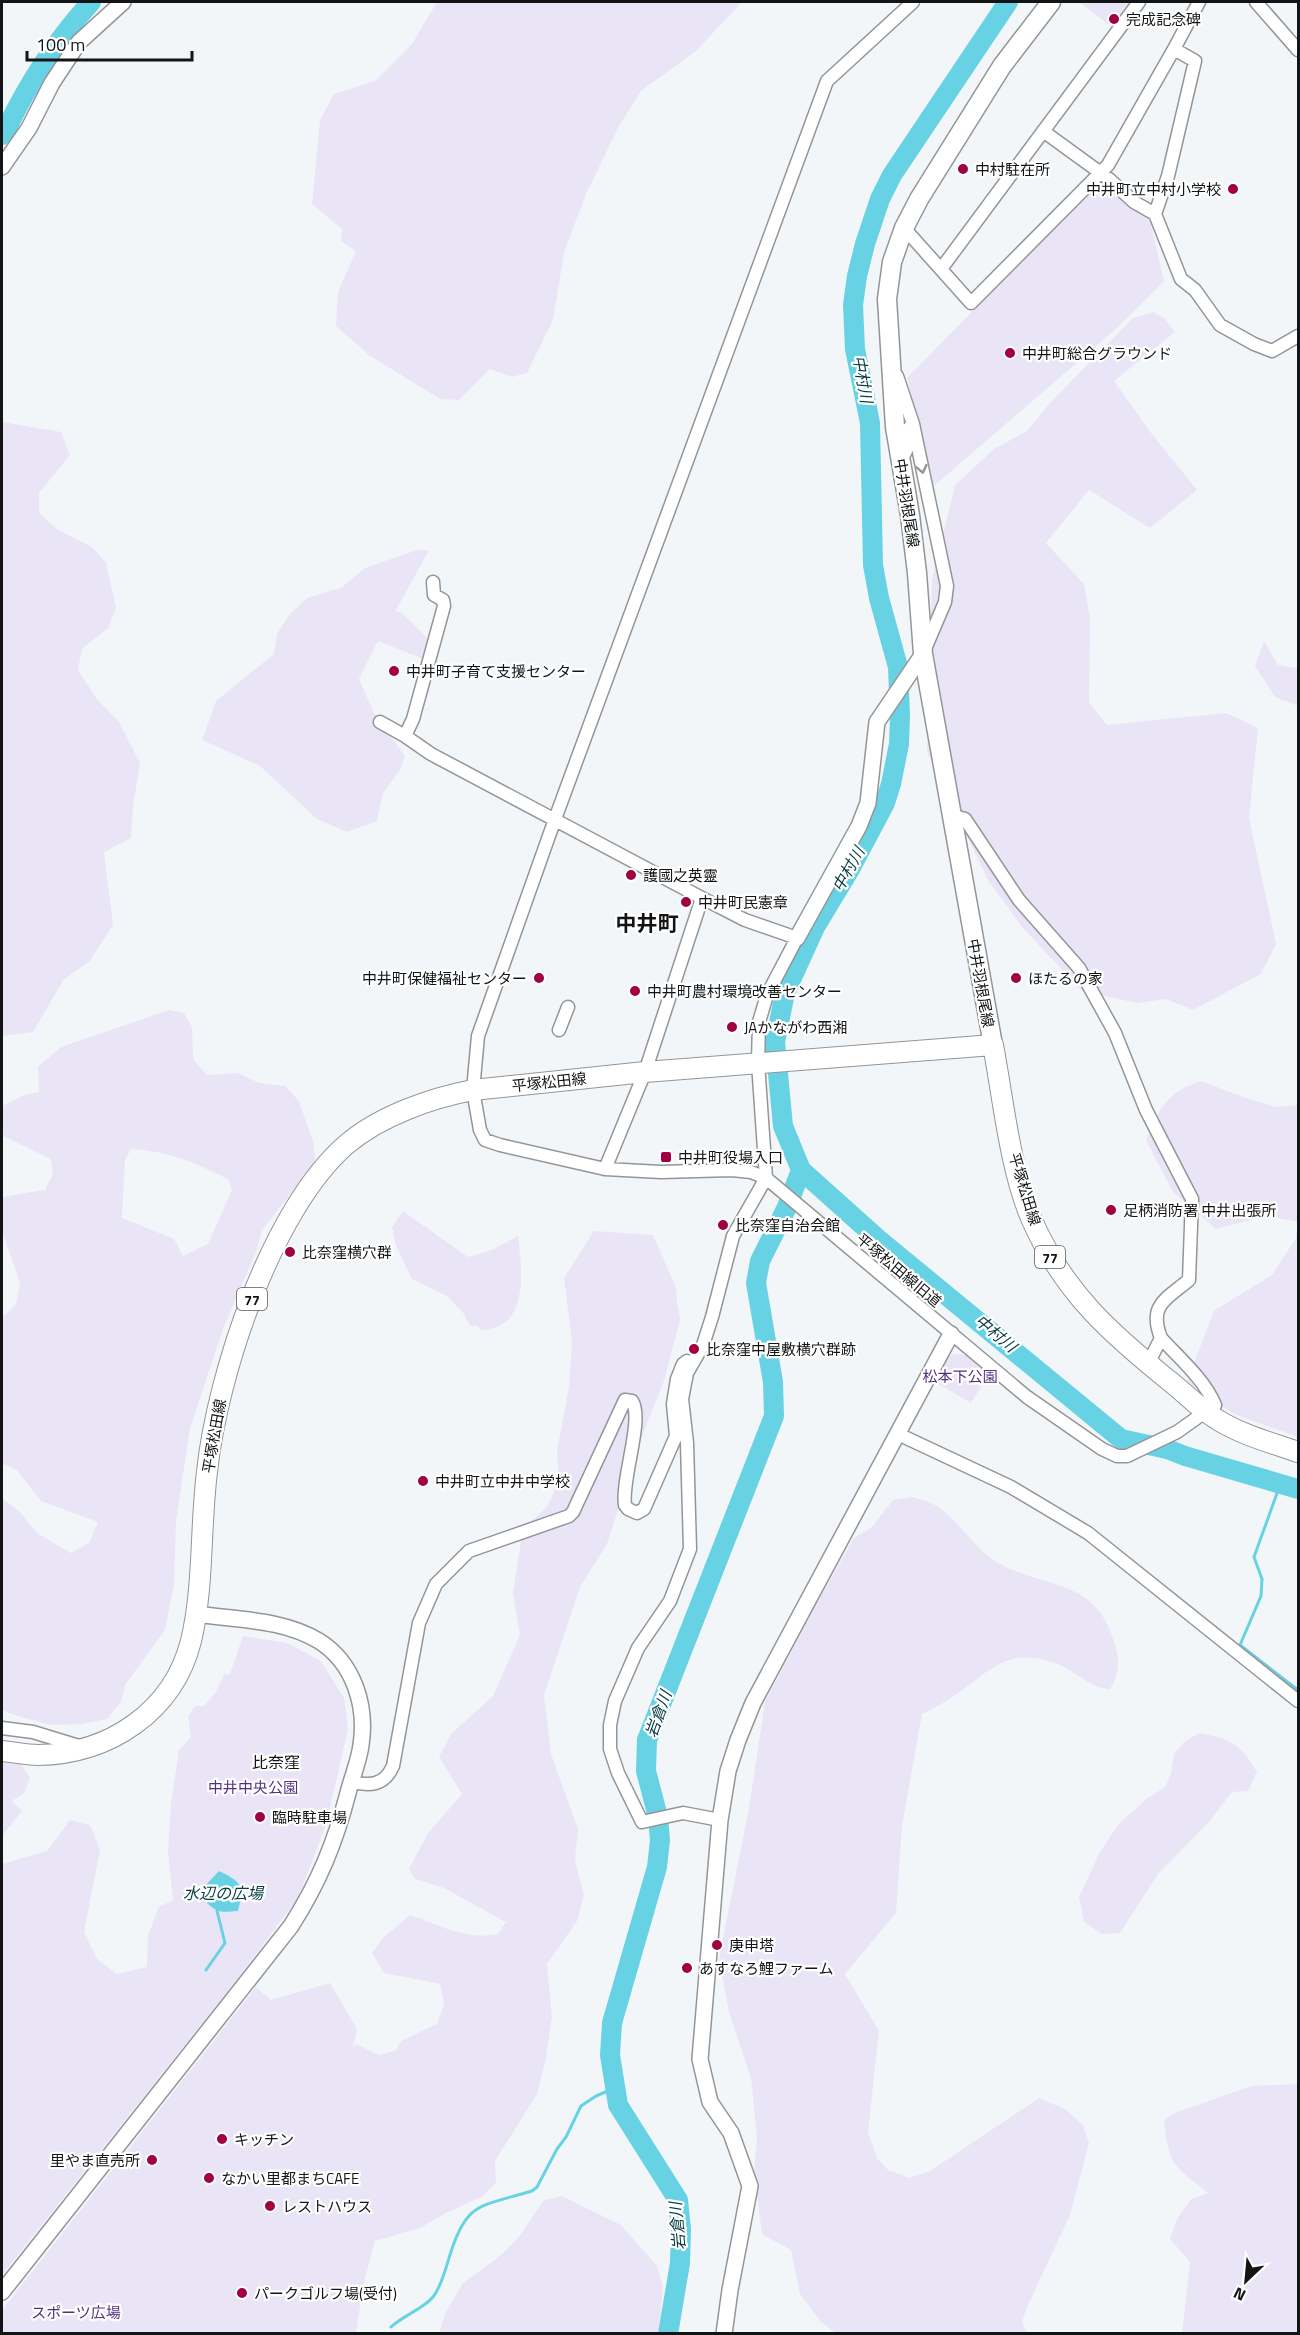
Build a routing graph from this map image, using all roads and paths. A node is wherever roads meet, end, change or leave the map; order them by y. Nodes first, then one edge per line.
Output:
1 (123, 2) edge
2 (913, 2) edge
3 (1051, 2) edge
4 (1139, 2) edge
5 (1199, 2) edge
6 (1256, 2) edge
7 (1174, 49) junction
8 (1299, 50) edge
9 (1043, 130) junction
10 (2, 167) edge
11 (1101, 173) junction
12 (1155, 214) junction
13 (904, 228) junction
14 (941, 269) junction
15 (1299, 336) edge
16 (889, 352) junction
17 (913, 424) junction
18 (900, 459) junction
19 (433, 582) dead end
20 (917, 661) junction
21 (380, 722) dead end
22 (405, 736) junction
23 (951, 815) junction
24 (555, 819) junction
25 (702, 898) junction
26 (796, 939) junction
27 (568, 1007) dead end
28 (559, 1030) dead end
29 (993, 1044) junction
30 (762, 1062) junction
31 (645, 1072) junction
32 (472, 1090) junction
33 (605, 1168) junction
34 (766, 1178) junction
35 (951, 1334) junction
36 (1161, 1338) junction
37 (694, 1363) junction
38 (1148, 1364) junction
39 (1206, 1411) junction
40 (898, 1434) junction
41 (1299, 1452) edge
42 (196, 1614) junction
43 (1299, 1701) edge
44 (2, 1728) edge
45 (86, 1748) junction
46 (2, 1751) edge
47 (351, 1782) junction
48 (720, 1820) junction
49 (2, 2292) edge
50 (724, 2334) edge

1 - 10 street
2 - 24 street
3 - 13 main road, 中井羽根尾線
4 - 9 street
5 - 7 street
6 - 8 street
7 - 11 street
7 - 12 street
9 - 11 street
9 - 14 street
11 - 12 street
11 - 14 street
12 - 15 street
13 - 14 street
13 - 16 main road, 中井羽根尾線
16 - 17 street
16 - 18 main road, 中井羽根尾線
17 - 18 street
17 -> 20 street
18 - 20 main road, 中井羽根尾線
19 - 22 street
20 - 23 main road, 中井羽根尾線
20 - 26 street
21 - 22 street
22 - 24 street
23 - 29 main road, 中井羽根尾線
23 - 36 street
24 - 25 street
24 - 32 street
25 - 26 street
25 - 31 street
26 - 30 street
27 - 28 street
29 - 30 main road, 平塚松田線 / 77
29 - 38 main road, 平塚松田線 / 77
30 - 31 main road, 平塚松田線 / 77
30 - 34 street
31 - 32 main road, 平塚松田線 / 77
31 - 33 street
32 - 33 street, 平塚松田線旧道
32 - 42 main road, 平塚松田線 / 77
33 - 34 street, 平塚松田線旧道
34 - 35 street, 平塚松田線旧道
34 - 37 street
35 - 39 street, 平塚松田線旧道
35 - 40 street
36 - 38 street
36 - 39 street
37 - 47 street
37 - 48 street
38 - 39 main road, 平塚松田線 / 77
39 - 41 main road, 平塚松田線 / 77
40 - 43 street
40 - 48 street
42 - 45 main road, 平塚松田線 / 77
42 - 47 street
44 - 45 street
45 - 46 main road, 平塚松田線 / 77
47 - 49 street
48 - 50 street

